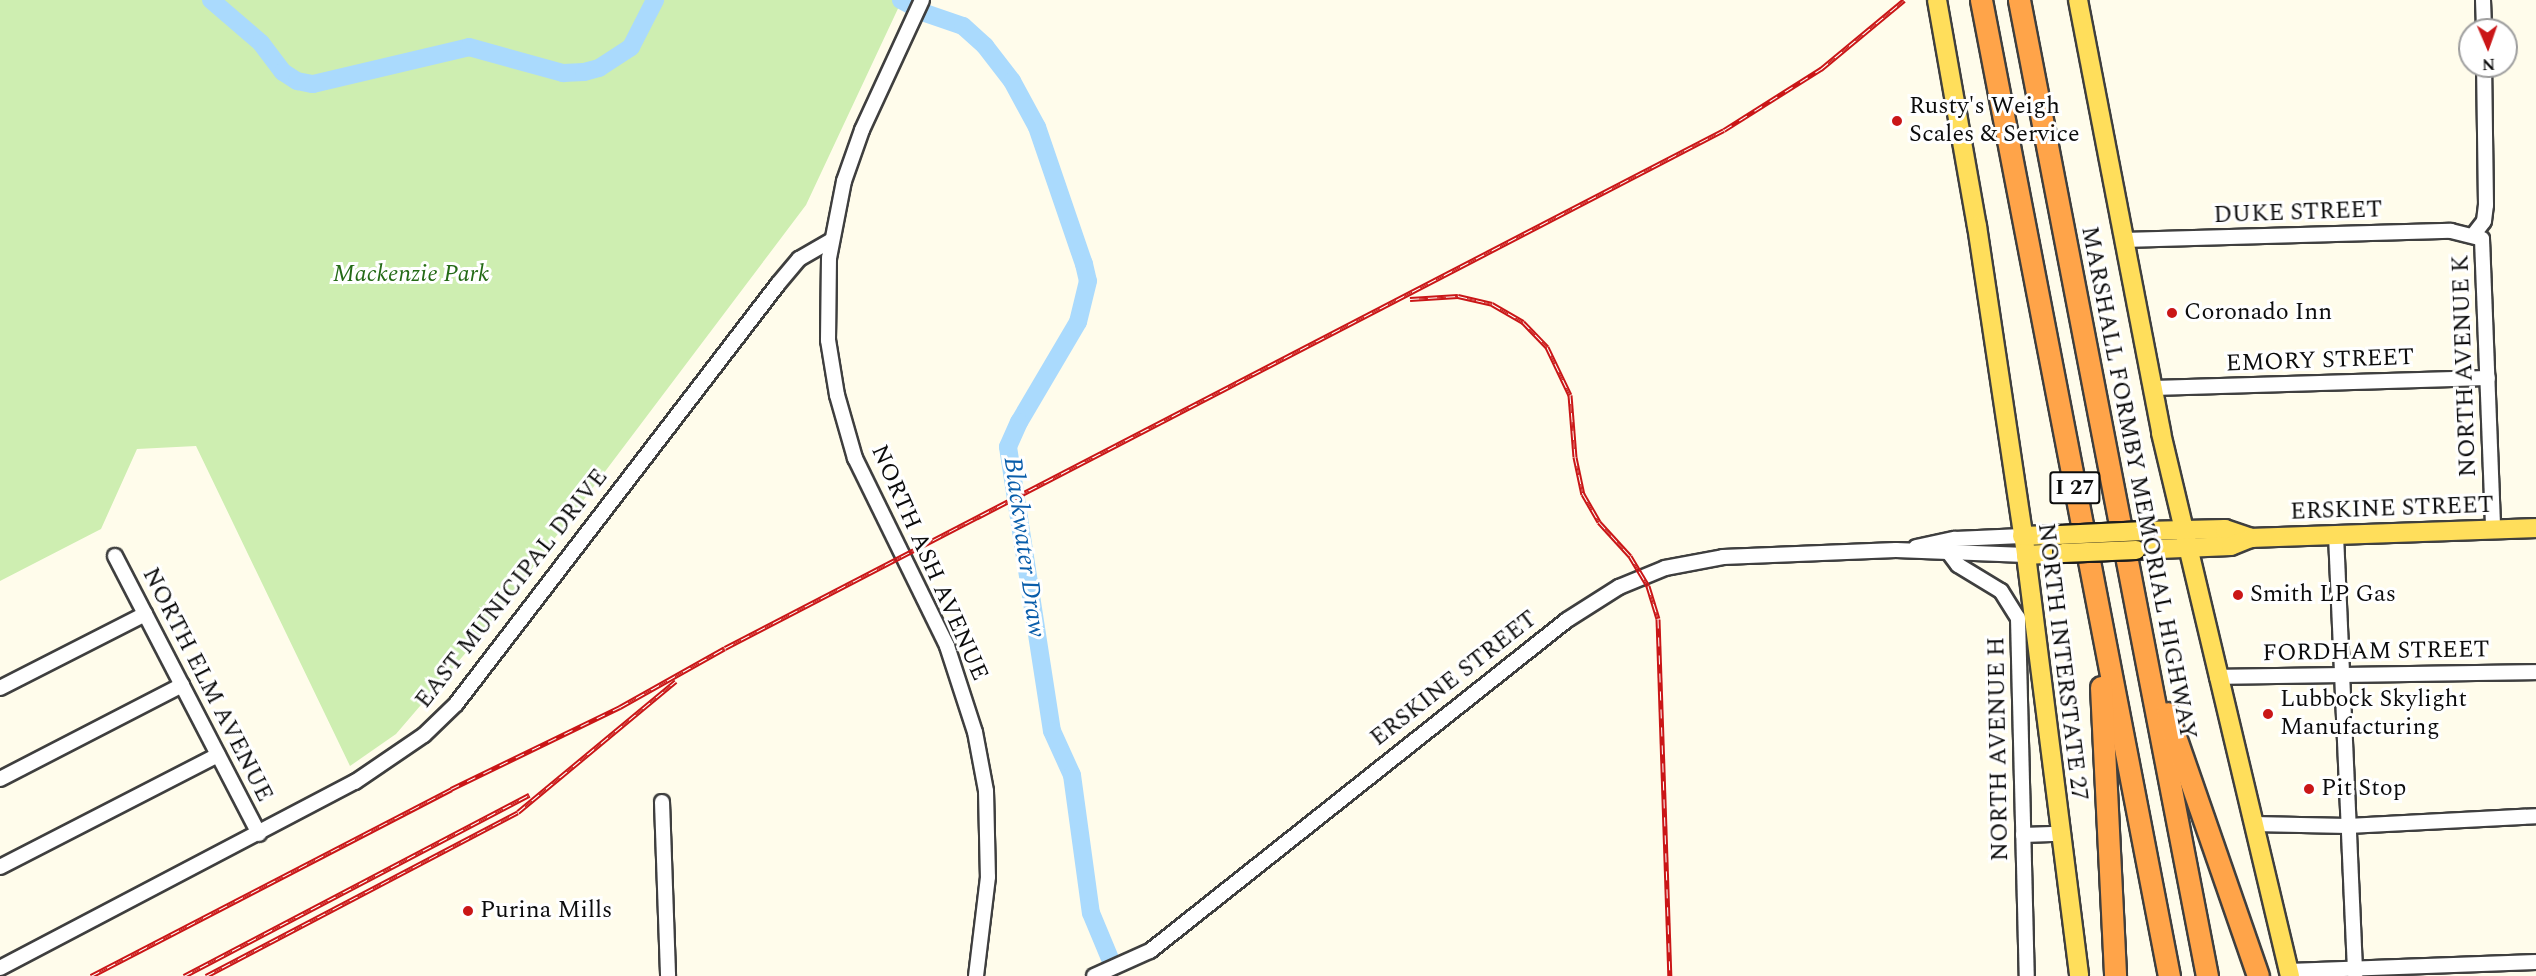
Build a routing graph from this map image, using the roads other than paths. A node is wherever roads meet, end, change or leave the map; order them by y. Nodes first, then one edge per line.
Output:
1 (1937, 0) edge
2 (1980, 0) edge
3 (2019, 0) edge
4 (2078, 0) edge
5 (2483, 0) edge
6 (921, 2) edge
7 (2484, 18) edge
8 (2484, 78) edge
9 (2474, 234) junction
10 (832, 240) junction
11 (2123, 240) junction
12 (2488, 378) junction
13 (2152, 388) junction
14 (2536, 528) edge
15 (2182, 529) junction
16 (2493, 529) junction
17 (2336, 535) junction
18 (2022, 536) junction
19 (2251, 538) junction
20 (2186, 549) junction
21 (1896, 550) junction
22 (1949, 554) junction
23 (2026, 555) junction
24 (115, 556) dead end
25 (2091, 573) junction
26 (145, 614) junction
27 (2144, 646) junction
28 (2536, 672) edge
29 (2342, 676) junction
30 (2217, 677) junction
31 (182, 685) junction
32 (0, 688) edge
33 (218, 755) junction
34 (0, 779) edge
35 (662, 802) dead end
36 (2536, 816) edge
37 (2253, 824) junction
38 (2348, 826) junction
39 (259, 834) junction
40 (2059, 834) junction
41 (2023, 835) junction
42 (0, 867) edge
43 (2536, 962) edge
44 (0, 968) edge
45 (2355, 972) edge
46 (2289, 973) edge
47 (668, 976) edge
48 (976, 976) edge
49 (1094, 976) edge
50 (2027, 976) edge
51 (2079, 976) edge
52 (2115, 976) edge
53 (2169, 976) edge
54 (2207, 976) edge
55 (2258, 976) edge

1 - 18 main road, NORTH INTERSTATE 27
2 - 25 highway, I 27
3 - 27 highway, MARSHALL FORMBY MEMORIAL HIGHWAY / I 27
4 - 11 main road
5 - 7 street
6 - 10 street, NORTH ASH AVENUE
8 - 9 street, NORTH AVENUE K
9 - 11 street, DUKE STREET
9 - 12 street, NORTH AVENUE K
10 - 39 street, EAST MUNICIPAL DRIVE
10 - 48 street, NORTH ASH AVENUE
11 - 13 main road
12 - 13 street, EMORY STREET
12 - 16 street, NORTH AVENUE K
13 - 15 main road
14 - 16 main road, ERSKINE STREET
15 - 18 main road, ERSKINE STREET, bridge
15 - 19 main road, ERSKINE STREET
15 - 20 main road
16 - 17 main road, ERSKINE STREET
17 - 19 main road, ERSKINE STREET
17 - 29 street
18 - 21 street, ERSKINE STREET
18 - 23 main road, NORTH INTERSTATE 27
19 - 20 main road, ERSKINE STREET
20 - 23 main road, ERSKINE STREET, bridge
20 - 30 main road
21 - 22 street, ERSKINE STREET
21 - 49 street, ERSKINE STREET
22 - 23 street, ERSKINE STREET
22 - 41 street, NORTH AVENUE H
23 - 40 main road, NORTH INTERSTATE 27
24 - 26 street, NORTH ELM AVENUE
25 - 52 highway
25 - 53 highway, I 27
26 - 31 street, NORTH ELM AVENUE
26 - 32 street
27 - 54 highway, MARSHALL FORMBY MEMORIAL HIGHWAY / I 27
27 - 55 highway
28 - 29 street, FORDHAM STREET
29 - 30 street, FORDHAM STREET
29 - 38 street
30 - 37 main road
31 - 33 street, NORTH ELM AVENUE
31 - 34 street
33 - 39 street, NORTH ELM AVENUE
33 - 42 street
35 - 47 street
36 - 38 street
37 - 38 street
37 - 46 main road
38 - 45 street
39 - 44 street, EAST MUNICIPAL DRIVE
40 - 41 street
40 - 51 main road, NORTH INTERSTATE 27
41 - 50 street, NORTH AVENUE H
43 - 45 street
45 - 46 street

